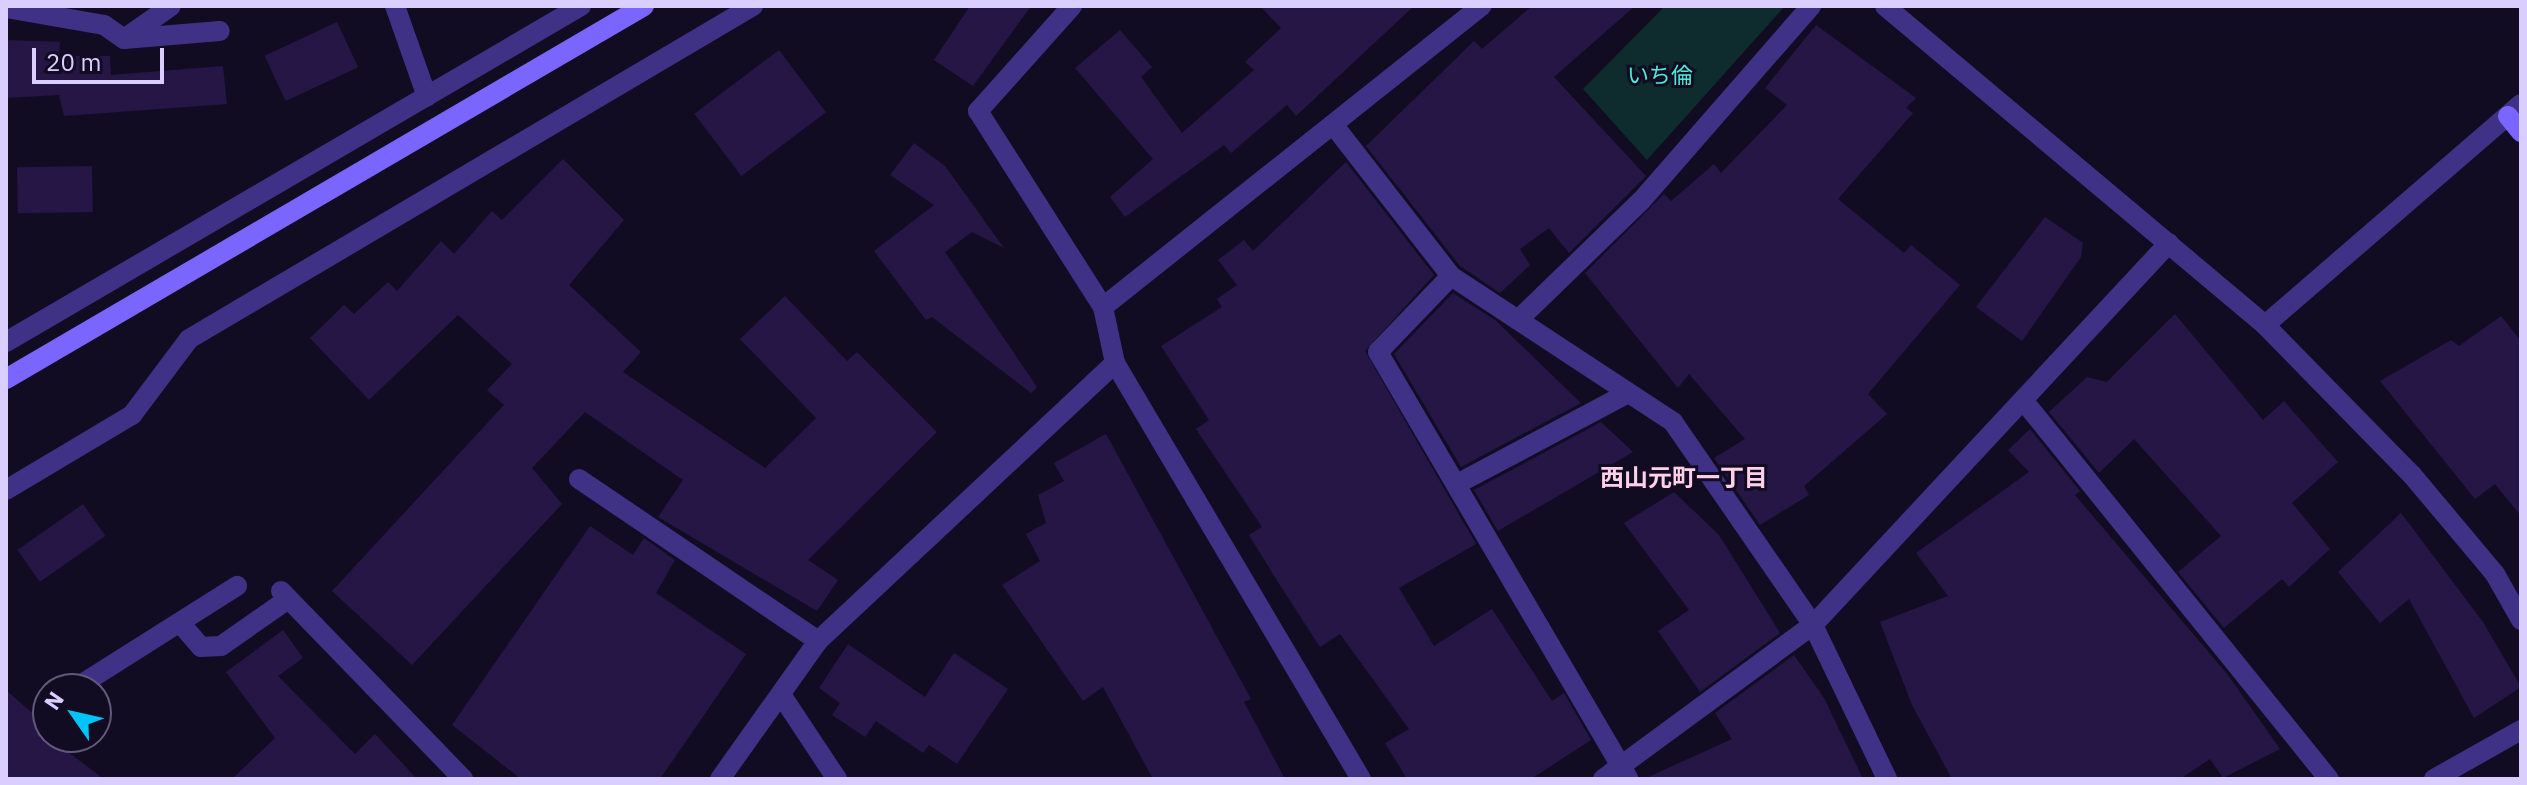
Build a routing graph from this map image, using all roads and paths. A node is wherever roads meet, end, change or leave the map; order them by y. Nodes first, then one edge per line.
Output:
1 (171, 6) edge
2 (395, 6) edge
3 (581, 6) edge
4 (644, 6) edge
5 (753, 6) edge
6 (1072, 6) edge
7 (1482, 6) edge
8 (1811, 6) edge
9 (1885, 6) edge
10 (6, 8) edge
11 (220, 31) dead end
12 (124, 39) junction
13 (427, 97) junction
14 (2517, 117) edge
15 (1335, 127) junction
16 (2169, 243) junction
17 (1451, 276) junction
18 (1103, 307) junction
19 (1518, 320) junction
20 (2265, 325) junction
21 (16, 332) edge
22 (6, 342) edge
23 (1115, 363) junction
24 (6, 379) edge
25 (1628, 393) junction
26 (2023, 400) junction
27 (579, 479) dead end
28 (1457, 484) junction
29 (6, 490) edge
30 (237, 586) dead end
31 (2521, 620) edge
32 (181, 624) junction
33 (1813, 625) junction
34 (818, 641) junction
35 (100, 673) edge
36 (782, 696) junction
37 (2521, 730) edge
38 (1626, 772) edge
39 (463, 779) edge
40 (720, 779) edge
41 (837, 779) edge
42 (1361, 779) edge
43 (1603, 779) edge
44 (1887, 779) edge
45 (2329, 779) edge
46 (2434, 779) edge

1 - 12 street
2 - 13 street
3 - 13 street
4 - 24 street
5 - 29 street
6 - 18 street
7 - 15 street
8 - 19 street
9 - 16 street
10 - 12 street
11 - 12 street
13 - 21 street
14 - 20 street
15 - 17 street
15 - 18 street
16 - 20 street
16 - 26 street
17 - 19 street
17 - 28 street
18 - 23 street
19 - 25 street
20 - 31 street
21 - 22 street
23 - 34 street
23 - 42 street
25 - 28 street
25 - 33 street
26 - 33 street
26 - 45 street
27 - 34 street
28 - 38 street
30 - 32 street
32 - 35 street
32 - 39 street
33 - 38 street
33 - 44 street
34 - 36 street
36 - 40 street
36 - 41 street
37 - 46 street
38 - 43 street

